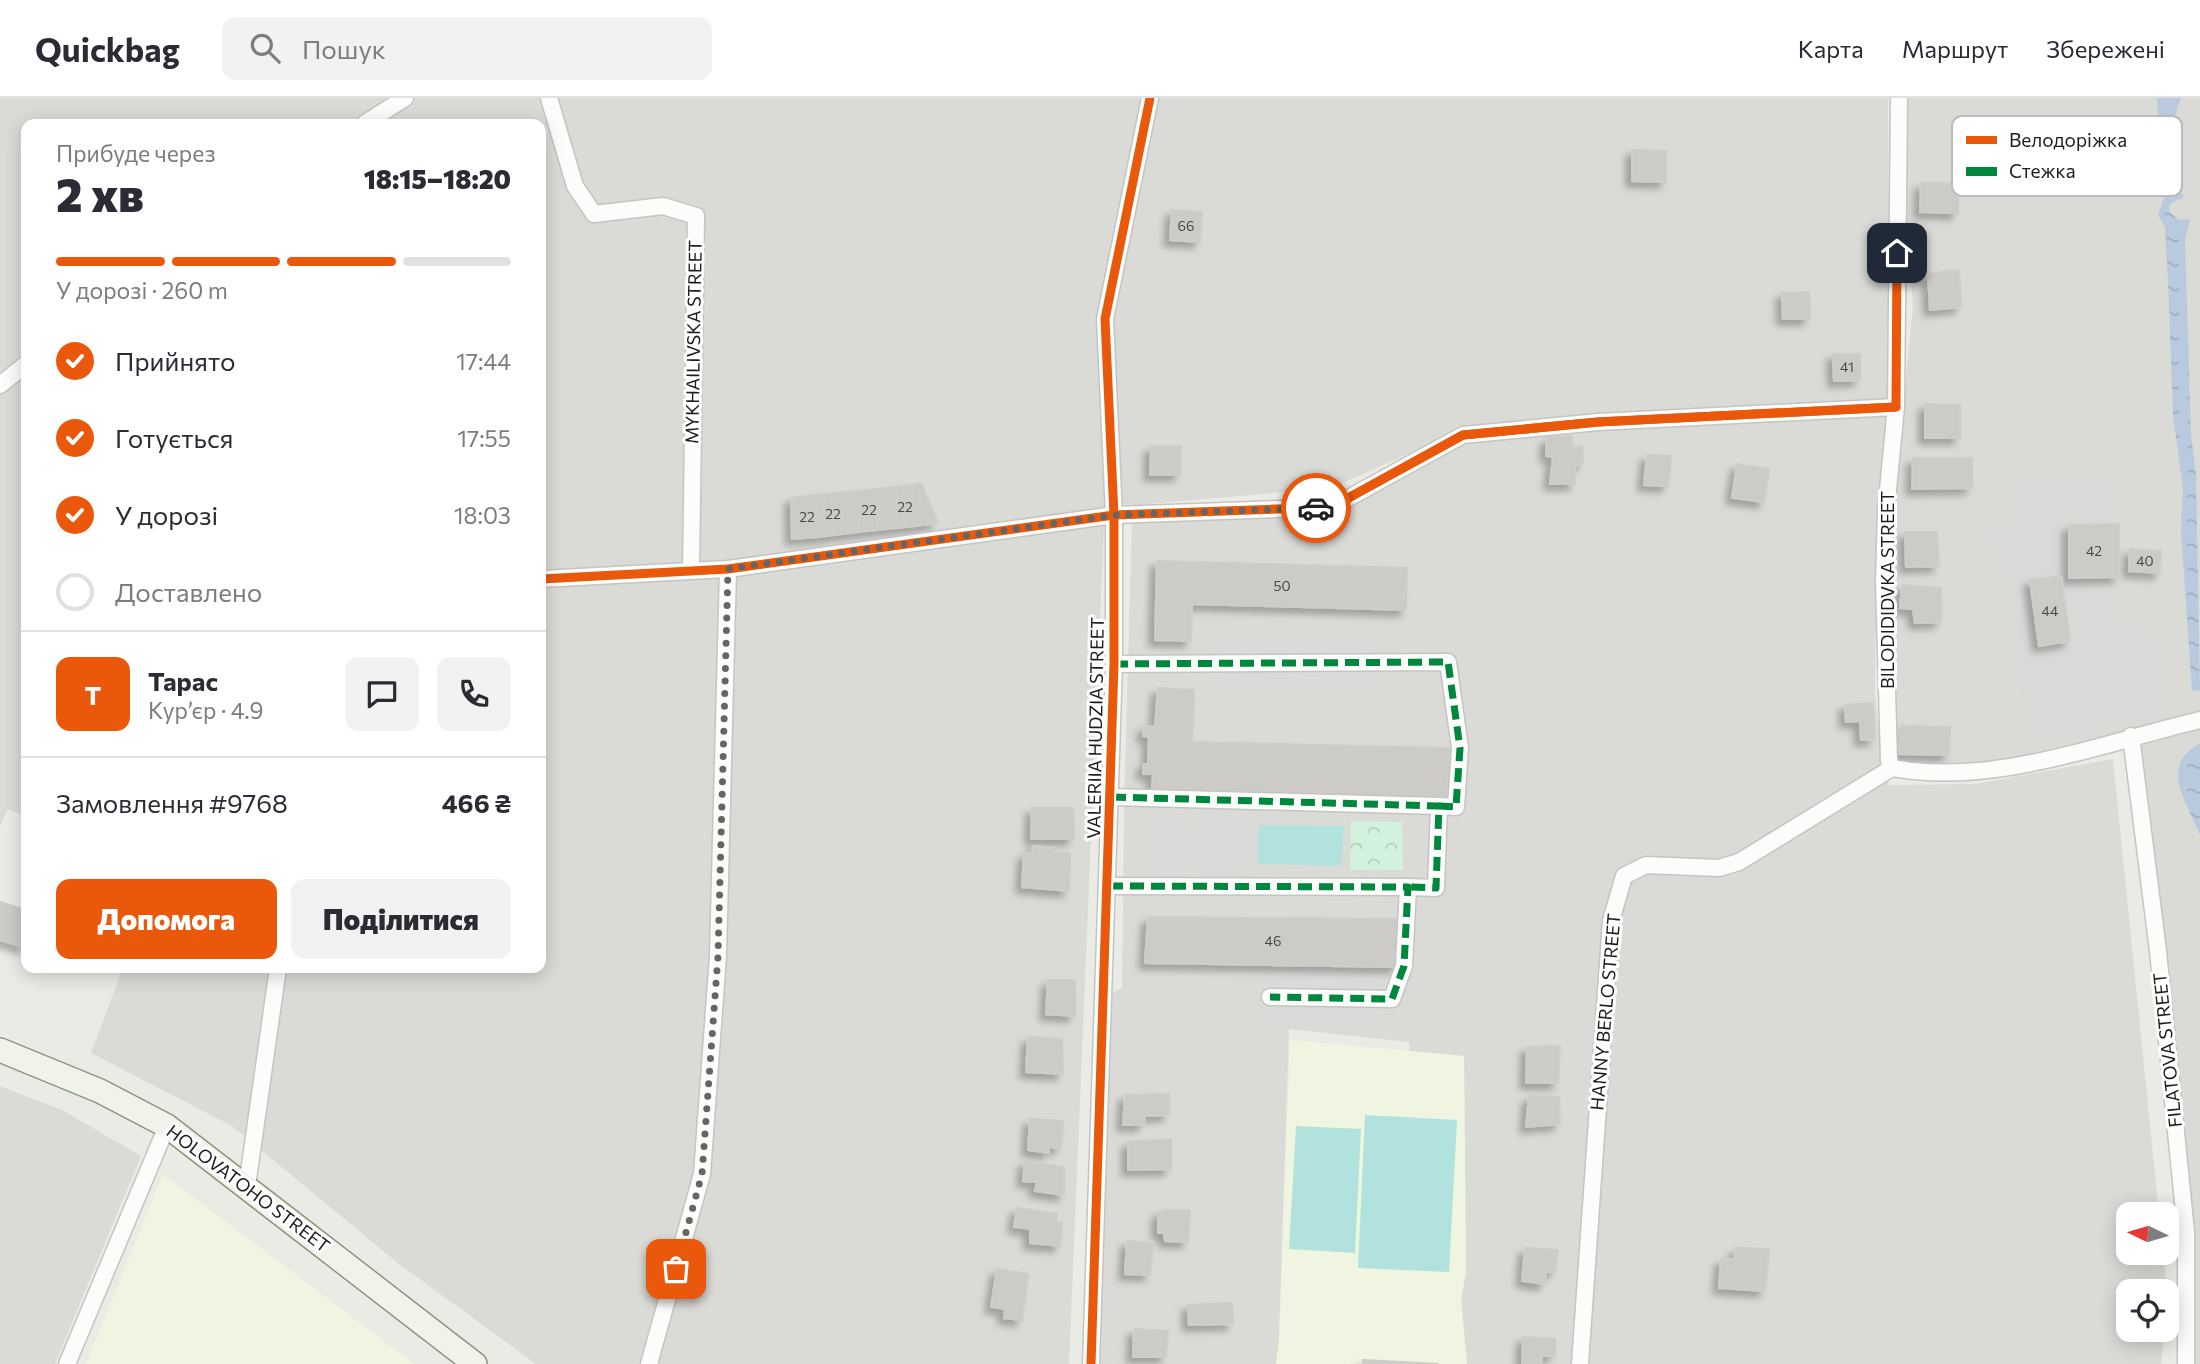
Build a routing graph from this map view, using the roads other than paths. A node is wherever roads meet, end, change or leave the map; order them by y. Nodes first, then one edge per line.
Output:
1 (405, 98) edge
2 (549, 98) edge
3 (1150, 98) edge
4 (1899, 98) edge
5 (371, 119) edge
6 (21, 368) edge
7 (0, 385) edge
8 (1896, 407) junction
9 (1114, 515) junction
10 (728, 569) junction
11 (691, 571) junction
12 (546, 579) edge
13 (1114, 664) junction
14 (2200, 720) edge
15 (2132, 736) junction
16 (1892, 768) junction
17 (1112, 797) junction
18 (1439, 806) junction
19 (1109, 886) junction
20 (1408, 887) junction
21 (277, 973) edge
22 (1270, 997) dead end
23 (0, 1050) edge
24 (167, 1126) junction
25 (247, 1186) junction
26 (67, 1364) edge
27 (475, 1364) edge
28 (649, 1364) edge
29 (1091, 1364) edge
30 (1580, 1364) edge
31 (2186, 1364) edge

1 - 5 street
2 - 11 street, MYKHAILIVSKA STREET
3 - 9 street, VALERIIA HUDZIA STREET
4 - 8 street, BILODIDIDVKA STREET
6 - 7 street
8 - 9 street
8 - 16 street, BILODIDIDVKA STREET
9 - 10 street
9 - 13 street, VALERIIA HUDZIA STREET
10 - 11 street
10 - 28 street
11 - 12 street
13 - 17 street, VALERIIA HUDZIA STREET
13 - 18 street
14 - 15 street
15 - 16 street
15 - 31 street, FILATOVA STREET
16 - 30 street, HANNY BERLO STREET
17 - 18 street
17 - 19 street, VALERIIA HUDZIA STREET
18 - 20 street
19 - 20 street
19 - 29 street, VALERIIA HUDZIA STREET
20 - 22 street
21 - 25 street
23 - 24 main road, HOLOVATOHO STREET
24 - 25 main road, HOLOVATOHO STREET
24 - 26 street
25 - 27 main road, HOLOVATOHO STREET

